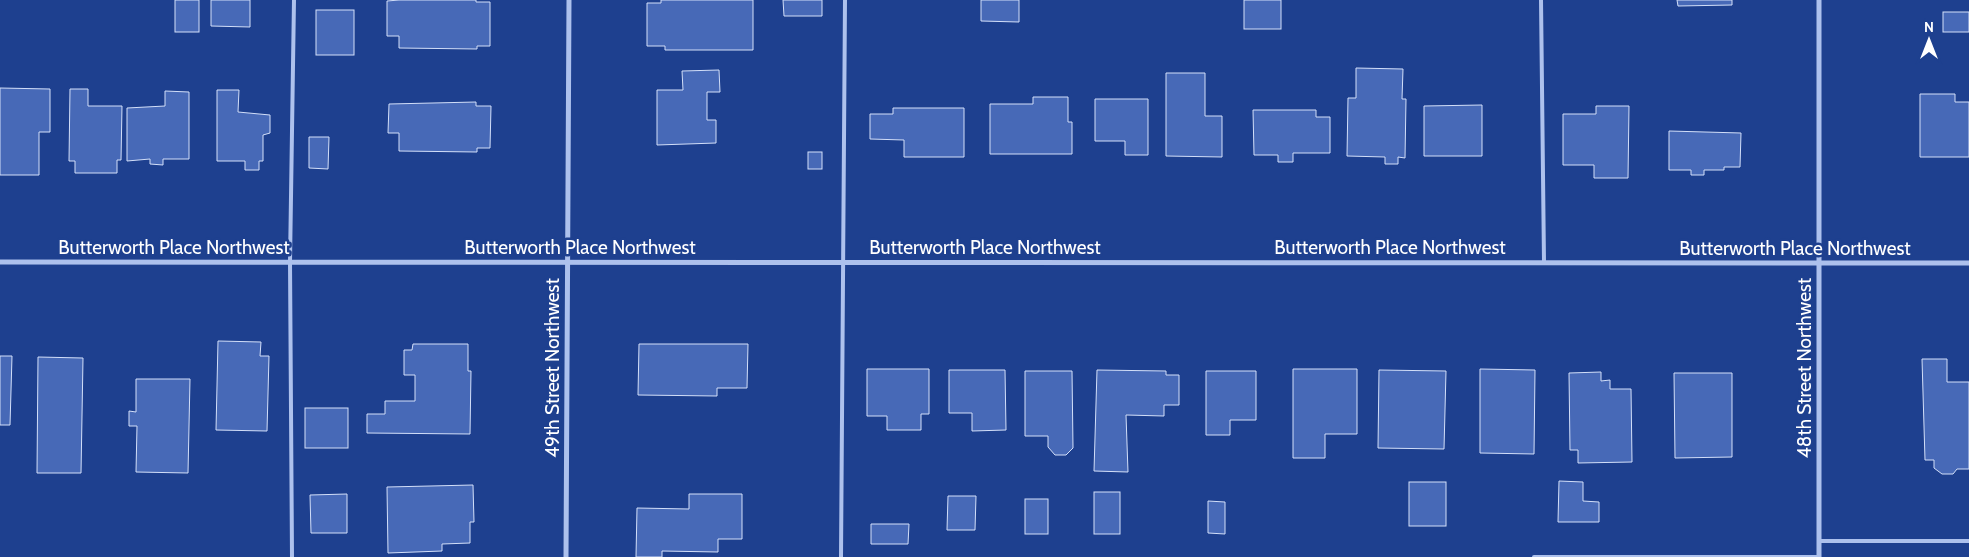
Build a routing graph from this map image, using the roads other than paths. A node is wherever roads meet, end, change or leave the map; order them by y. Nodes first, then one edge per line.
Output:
1 (294, 0) edge
2 (569, 0) edge
3 (846, 0) edge
4 (1541, 0) edge
5 (1818, 0) edge
6 (0, 262) edge
7 (290, 262) junction
8 (567, 262) junction
9 (843, 262) junction
10 (1544, 262) junction
11 (1818, 263) junction
12 (1969, 263) edge
13 (1818, 541) junction
14 (1969, 541) edge
15 (292, 557) edge
16 (566, 557) edge
17 (841, 557) edge
18 (1534, 557) edge
19 (1818, 557) edge

1 - 7 lane
2 - 8 street, 49th Street Northwest
3 - 9 lane
4 - 10 lane
5 - 11 street, 48th Street Northwest
6 - 7 street, Butterworth Place Northwest
7 - 8 street, Butterworth Place Northwest
7 - 15 lane
8 - 9 street, Butterworth Place Northwest
8 - 16 street, 49th Street Northwest
9 - 10 street, Butterworth Place Northwest
9 - 17 lane
10 - 11 street, Butterworth Place Northwest
11 - 12 street, Butterworth Place Northwest
11 - 13 street, 48th Street Northwest
13 - 14 lane
13 - 19 street, 48th Street Northwest
18 - 19 lane

